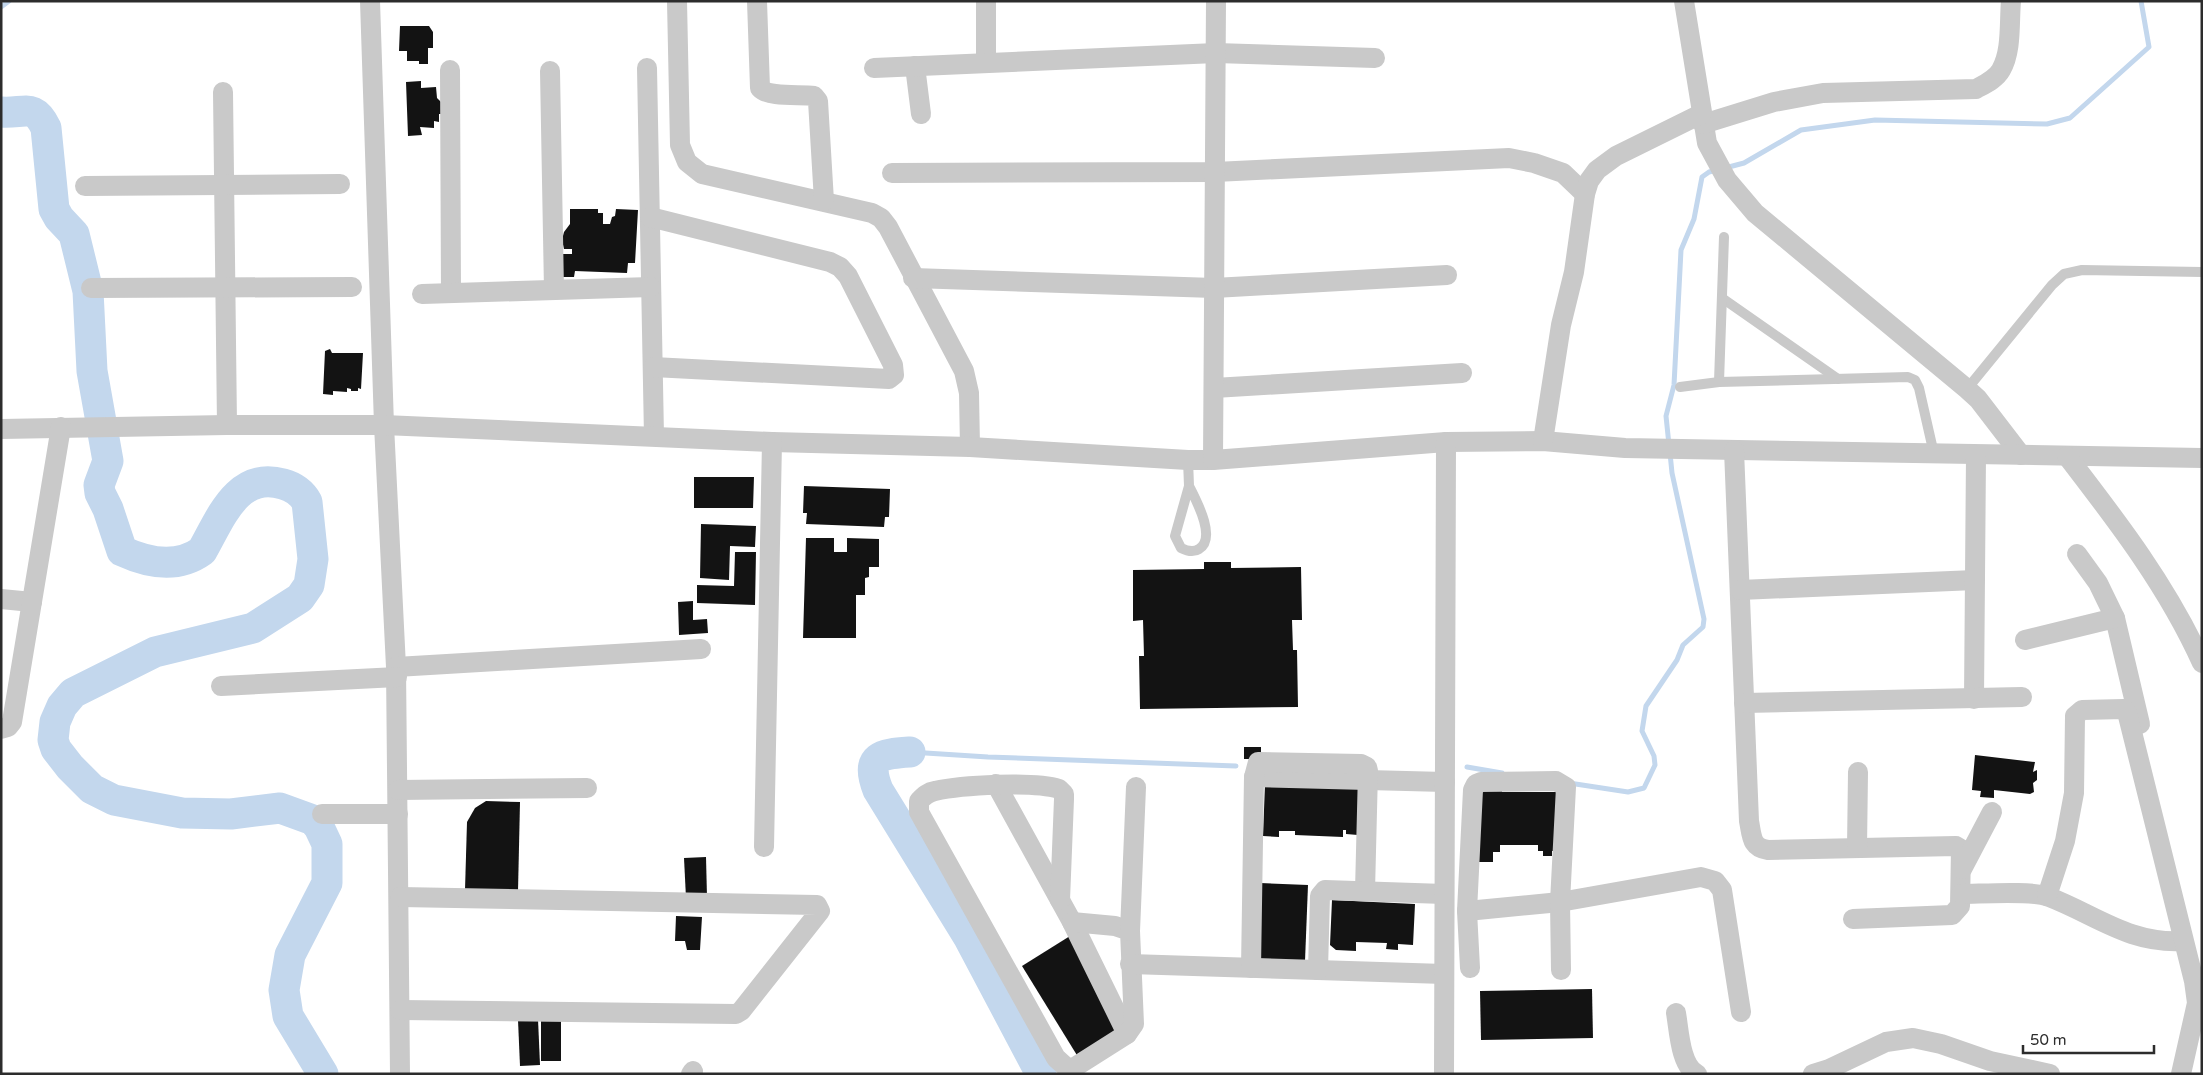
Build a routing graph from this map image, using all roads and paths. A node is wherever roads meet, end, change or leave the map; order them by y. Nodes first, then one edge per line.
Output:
1 (370, 1) edge
2 (677, 1) edge
3 (757, 1) edge
4 (986, 1) edge
5 (1216, 1) edge
6 (1684, 1) edge
7 (2011, 1) edge
8 (1216, 54) junction
9 (1376, 58) dead end
10 (986, 63) junction
11 (915, 66) junction
12 (648, 68) dead end
13 (874, 68) dead end
14 (450, 70) dead end
15 (550, 71) dead end
16 (223, 92) dead end
17 (921, 114) dead end
18 (1704, 127) junction
19 (1215, 172) junction
20 (892, 173) dead end
21 (224, 184) junction
22 (340, 184) dead end
23 (85, 186) dead end
24 (1585, 194) junction
25 (824, 201) junction
26 (650, 217) junction
27 (1724, 237) dead end
28 (2202, 272) edge
29 (1447, 275) dead end
30 (913, 278) junction
31 (352, 286) dead end
32 (652, 287) junction
33 (91, 288) dead end
34 (1214, 288) junction
35 (226, 289) junction
36 (554, 290) junction
37 (451, 293) junction
38 (422, 294) dead end
39 (1722, 298) junction
40 (653, 367) junction
41 (1462, 373) dead end
42 (1838, 379) junction
43 (1718, 382) junction
44 (1680, 386) dead end
45 (1214, 388) junction
46 (1967, 389) junction
47 (227, 425) junction
48 (384, 425) junction
49 (70, 426) junction
50 (1, 429) edge
51 (654, 436) junction
52 (1543, 441) junction
53 (772, 442) junction
54 (1446, 442) junction
55 (970, 447) junction
56 (1734, 450) junction
57 (1934, 454) junction
58 (1976, 455) junction
59 (2020, 455) junction
60 (2067, 456) junction
61 (2202, 458) edge
62 (1188, 460) junction
63 (1213, 460) junction
64 (1189, 486) junction
65 (2077, 554) dead end
66 (1975, 580) junction
67 (1740, 590) junction
68 (1, 599) edge
69 (32, 602) junction
70 (2115, 618) junction
71 (2025, 640) dead end
72 (701, 649) dead end
73 (2202, 662) edge
74 (396, 672) junction
75 (221, 686) dead end
76 (2022, 698) dead end
77 (1974, 699) junction
78 (1744, 703) junction
79 (1, 728) edge
80 (1858, 772) dead end
81 (1368, 781) junction
82 (1444, 782) junction
83 (996, 784) junction
84 (1136, 787) dead end
85 (587, 788) dead end
86 (398, 790) junction
87 (1992, 812) dead end
88 (322, 814) dead end
89 (398, 814) junction
90 (764, 847) dead end
91 (1857, 848) junction
92 (1961, 871) junction
93 (1470, 875) junction
94 (1444, 884) junction
95 (1365, 891) junction
96 (1961, 894) junction
97 (2047, 896) junction
98 (400, 897) junction
99 (1060, 900) junction
100 (1560, 902) junction
101 (1467, 911) junction
102 (1853, 919) dead end
103 (1072, 922) junction
104 (1130, 931) junction
105 (2183, 941) junction
106 (2202, 956) edge
107 (1130, 964) junction
108 (1251, 968) junction
109 (1470, 968) dead end
110 (1318, 970) junction
111 (1561, 970) dead end
112 (1444, 974) junction
113 (400, 1010) junction
114 (1676, 1012) dead end
115 (1741, 1012) dead end
116 (2202, 1033) edge
117 (1127, 1034) junction
118 (2023, 1071) edge
119 (400, 1074) edge
120 (1444, 1074) edge
121 (1697, 1074) edge
122 (1814, 1074) edge
123 (2050, 1074) edge
124 (2181, 1074) edge
125 (2195, 1074) edge

1 - 48 street
2 - 25 street
3 - 25 street
4 - 10 street
5 - 8 street
6 - 18 street
7 - 18 street
8 - 9 street
8 - 10 street
8 - 19 street
10 - 11 street
11 - 13 street
11 - 17 street
12 - 26 street
14 - 37 street
15 - 36 street
16 - 21 street
18 - 24 street
18 - 46 street
19 - 20 street
19 - 24 street
19 - 34 street
21 - 22 street
21 - 23 street
21 - 35 street
24 - 52 street
25 - 30 street
26 - 32 street
26 - 40 street
27 - 39 lane
28 - 46 lane
29 - 34 street
30 - 34 street
30 - 55 street
31 - 35 street
32 - 36 street
32 - 40 street
33 - 35 street
34 - 45 street
35 - 47 street
36 - 37 street
37 - 38 street
39 - 42 lane
39 - 43 lane
40 - 51 street
41 - 45 street
42 - 43 lane
42 - 57 lane
43 - 44 lane
45 - 63 street
46 - 59 street
47 - 48 street
47 - 49 street
48 - 51 street
48 - 74 street
49 - 50 street
49 - 69 street
51 - 53 street
52 - 54 street
52 - 56 street
53 - 55 street
53 - 90 street
54 - 63 street
54 - 82 street
55 - 62 street
56 - 57 street
56 - 67 street
57 - 58 street
58 - 59 street
58 - 66 street
59 - 60 street
60 - 61 street
60 - 73 street
62 - 63 street
62 - 64 lane
64 - 64 lane
65 - 70 street
66 - 67 street
66 - 77 street
67 - 78 street
68 - 69 street
69 - 79 street
70 - 71 street
70 - 106 street
72 - 74 street
74 - 75 street
74 - 86 street
76 - 77 street
77 - 78 street
78 - 91 street
80 - 91 street
81 - 82 street
81 - 95 street
81 - 108 street
82 - 94 street
83 - 99 street
83 - 99 street
83 - 117 street
84 - 104 street
85 - 86 street
86 - 89 street
87 - 92 street
88 - 89 street
89 - 98 street
91 - 92 street
92 - 96 street
93 - 94 street
93 - 100 street
93 - 101 street
94 - 95 street
94 - 112 street
95 - 110 street
96 - 97 street
96 - 102 street
97 - 105 street
97 - 105 street
98 - 113 street
98 - 113 street
99 - 103 street
100 - 101 street
100 - 111 street
100 - 115 street
101 - 109 street
103 - 104 street
103 - 117 street
104 - 107 street
105 - 124 street
107 - 108 street
107 - 117 street
108 - 110 street
110 - 112 street
112 - 120 street
113 - 119 street
114 - 121 street
116 - 125 street
118 - 122 street
118 - 123 street

